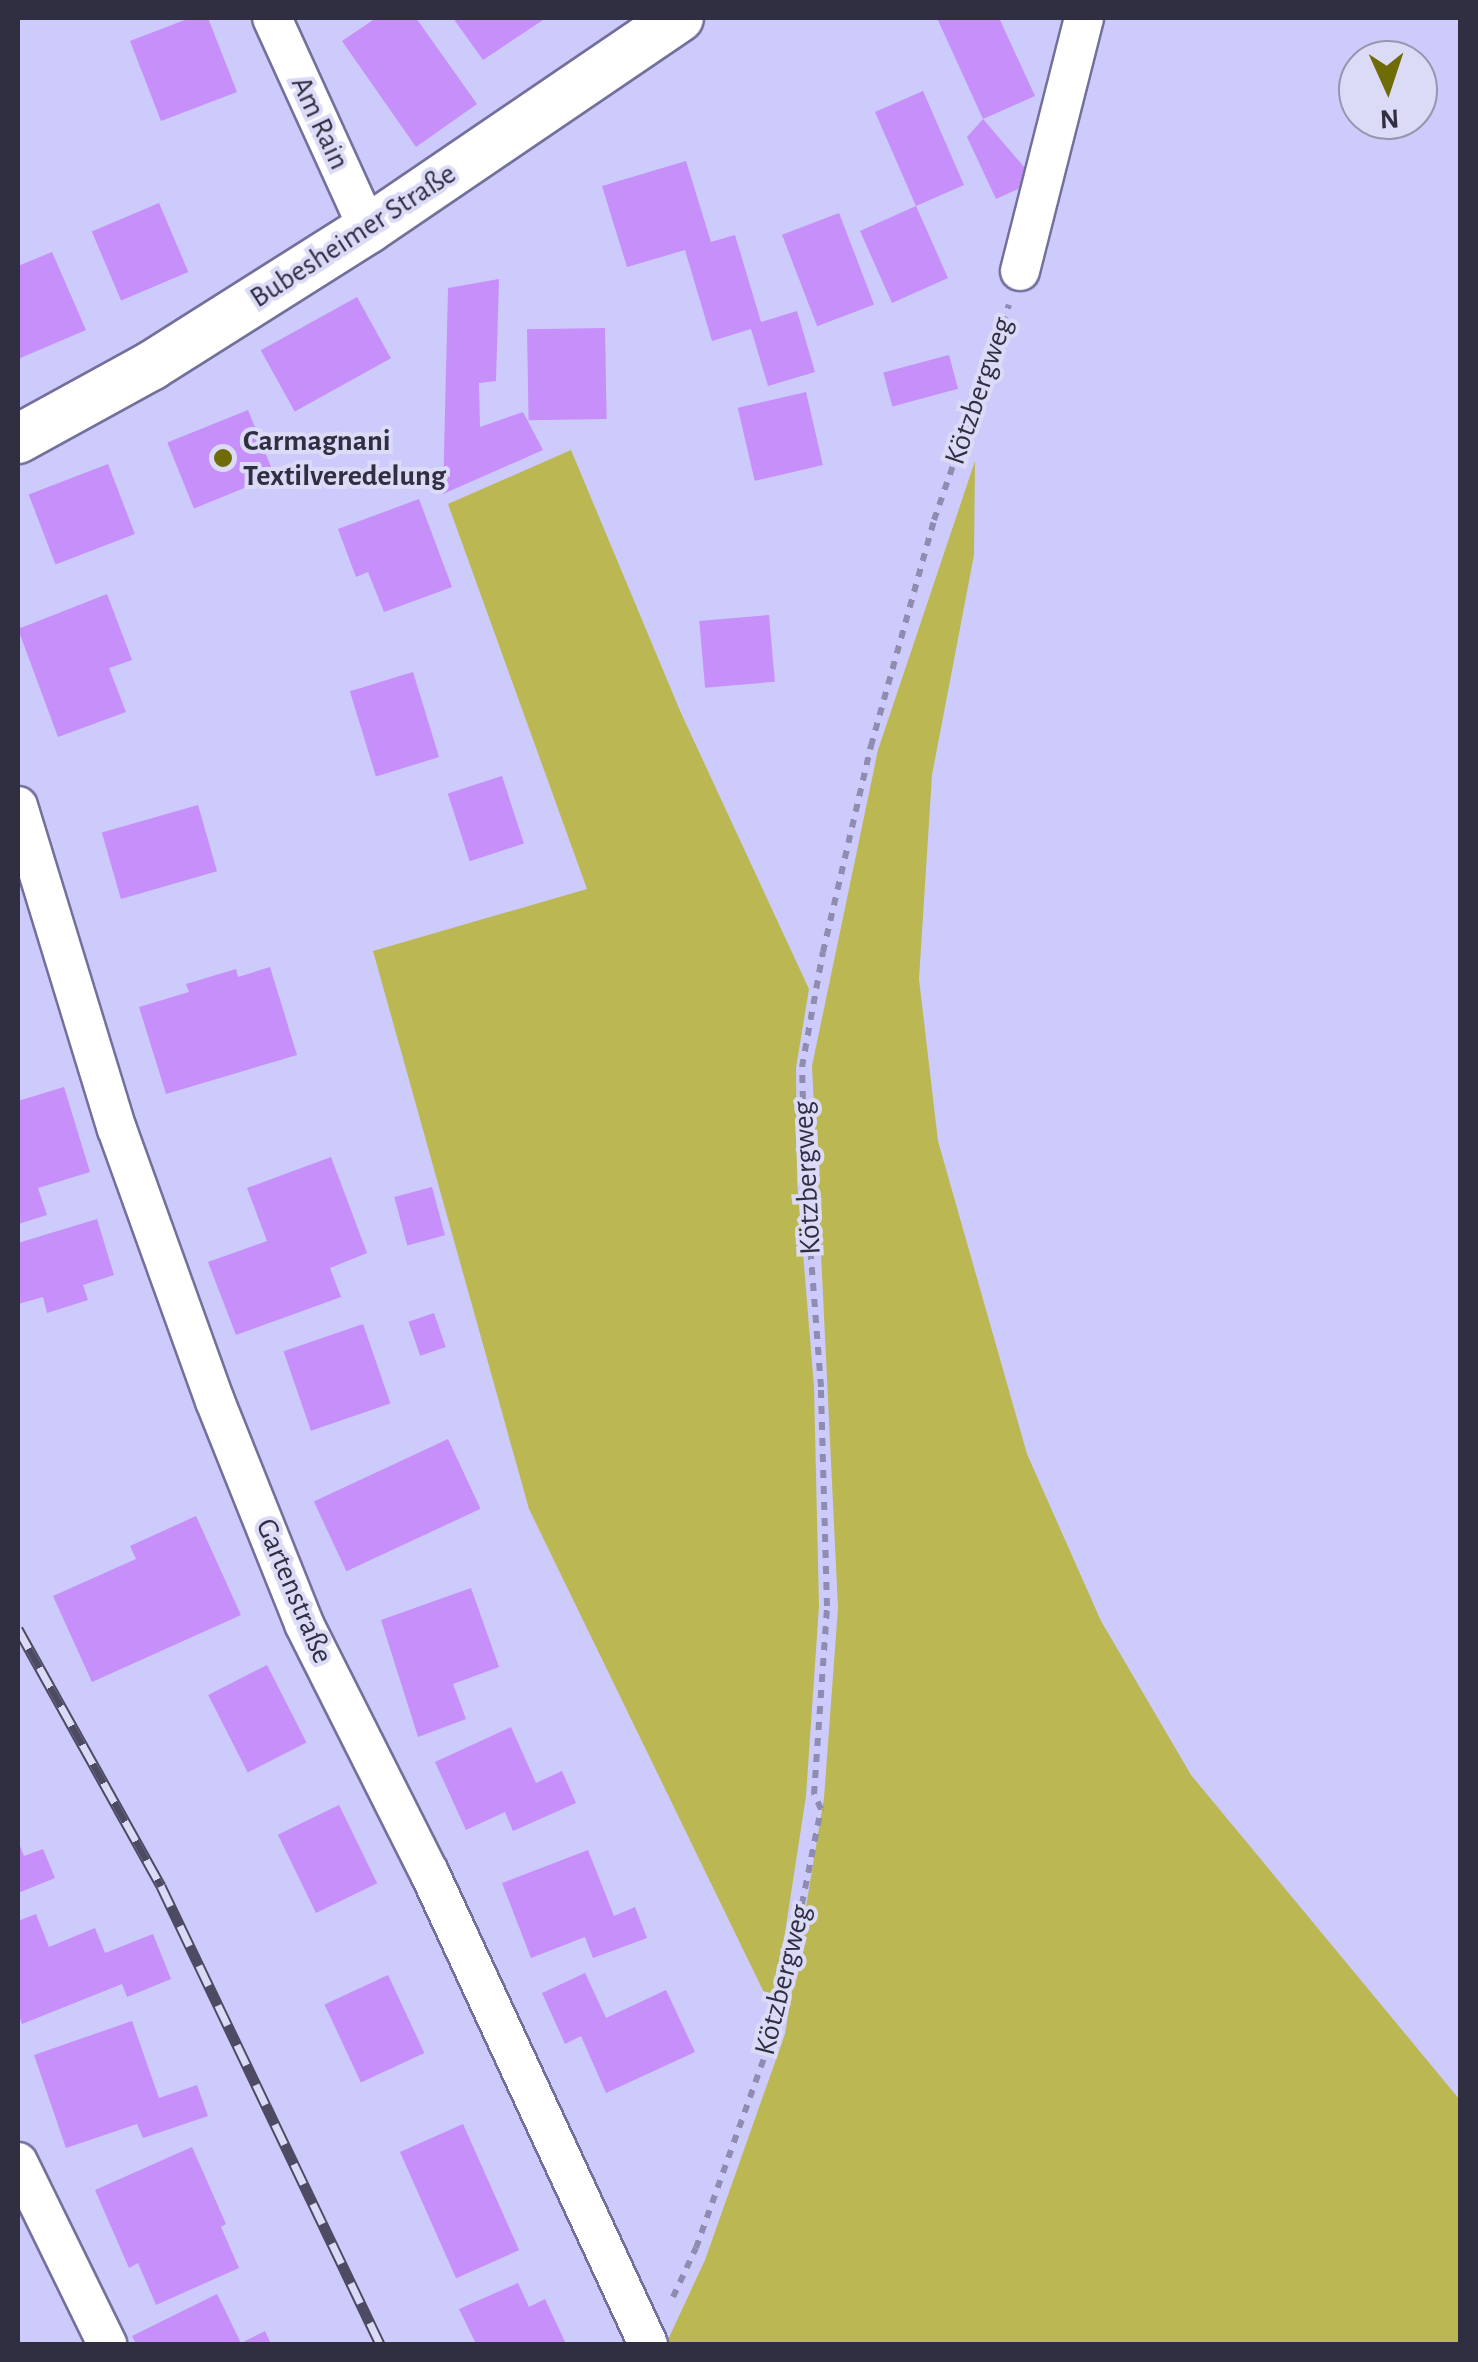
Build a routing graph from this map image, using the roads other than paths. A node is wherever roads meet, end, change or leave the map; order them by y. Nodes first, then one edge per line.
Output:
1 (272, 18) edge
2 (1084, 18) edge
3 (651, 26) edge
4 (368, 229) junction
5 (1020, 271) road end
6 (18, 439) edge
7 (18, 806) edge
8 (18, 2162) edge
9 (657, 2328) edge
10 (107, 2344) edge

1 - 4 street, Am Rain
2 - 5 street
3 - 4 street, Bubesheimer Straße
4 - 6 street, Bubesheimer Straße
7 - 9 street, Gartenstraße
8 - 10 street

